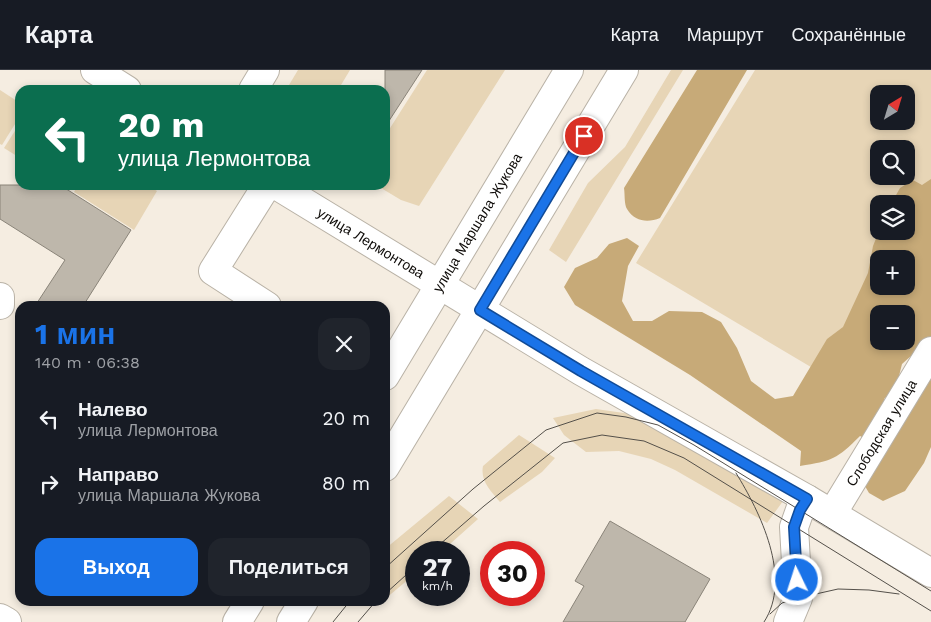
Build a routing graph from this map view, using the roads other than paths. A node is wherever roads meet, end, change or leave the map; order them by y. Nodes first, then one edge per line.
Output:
1 (95, 70) edge
2 (265, 70) edge
3 (569, 70) edge
4 (624, 70) edge
5 (119, 85) edge
6 (256, 85) edge
7 (264, 190) edge
8 (284, 190) edge
9 (440, 285) junction
10 (0, 297) edge
11 (259, 301) edge
12 (0, 305) edge
13 (480, 310) junction
14 (931, 352) edge
15 (390, 368) edge
16 (390, 459) edge
17 (807, 499) junction
18 (832, 514) junction
19 (931, 573) edge
20 (247, 606) edge
21 (301, 606) edge
22 (0, 618) edge
23 (6, 622) edge
24 (238, 622) edge
25 (291, 622) edge
26 (788, 622) edge

1 - 5 main road
2 - 6 main road
3 - 9 main road, улица Маршала Жукова
4 - 13 main road
7 - 11 main road
8 - 9 main road, улица Лермонтова
9 - 13 main road, улица Лермонтова
9 - 15 main road, улица Маршала Жукова
10 - 12 main road
13 - 16 main road
13 - 17 main road, улица Лермонтова
14 - 18 main road, Слободская улица
17 - 18 main road, улица Лермонтова
17 - 26 main road
18 - 19 main road, улица Лермонтова
20 - 24 main road
21 - 25 main road
22 - 23 main road

